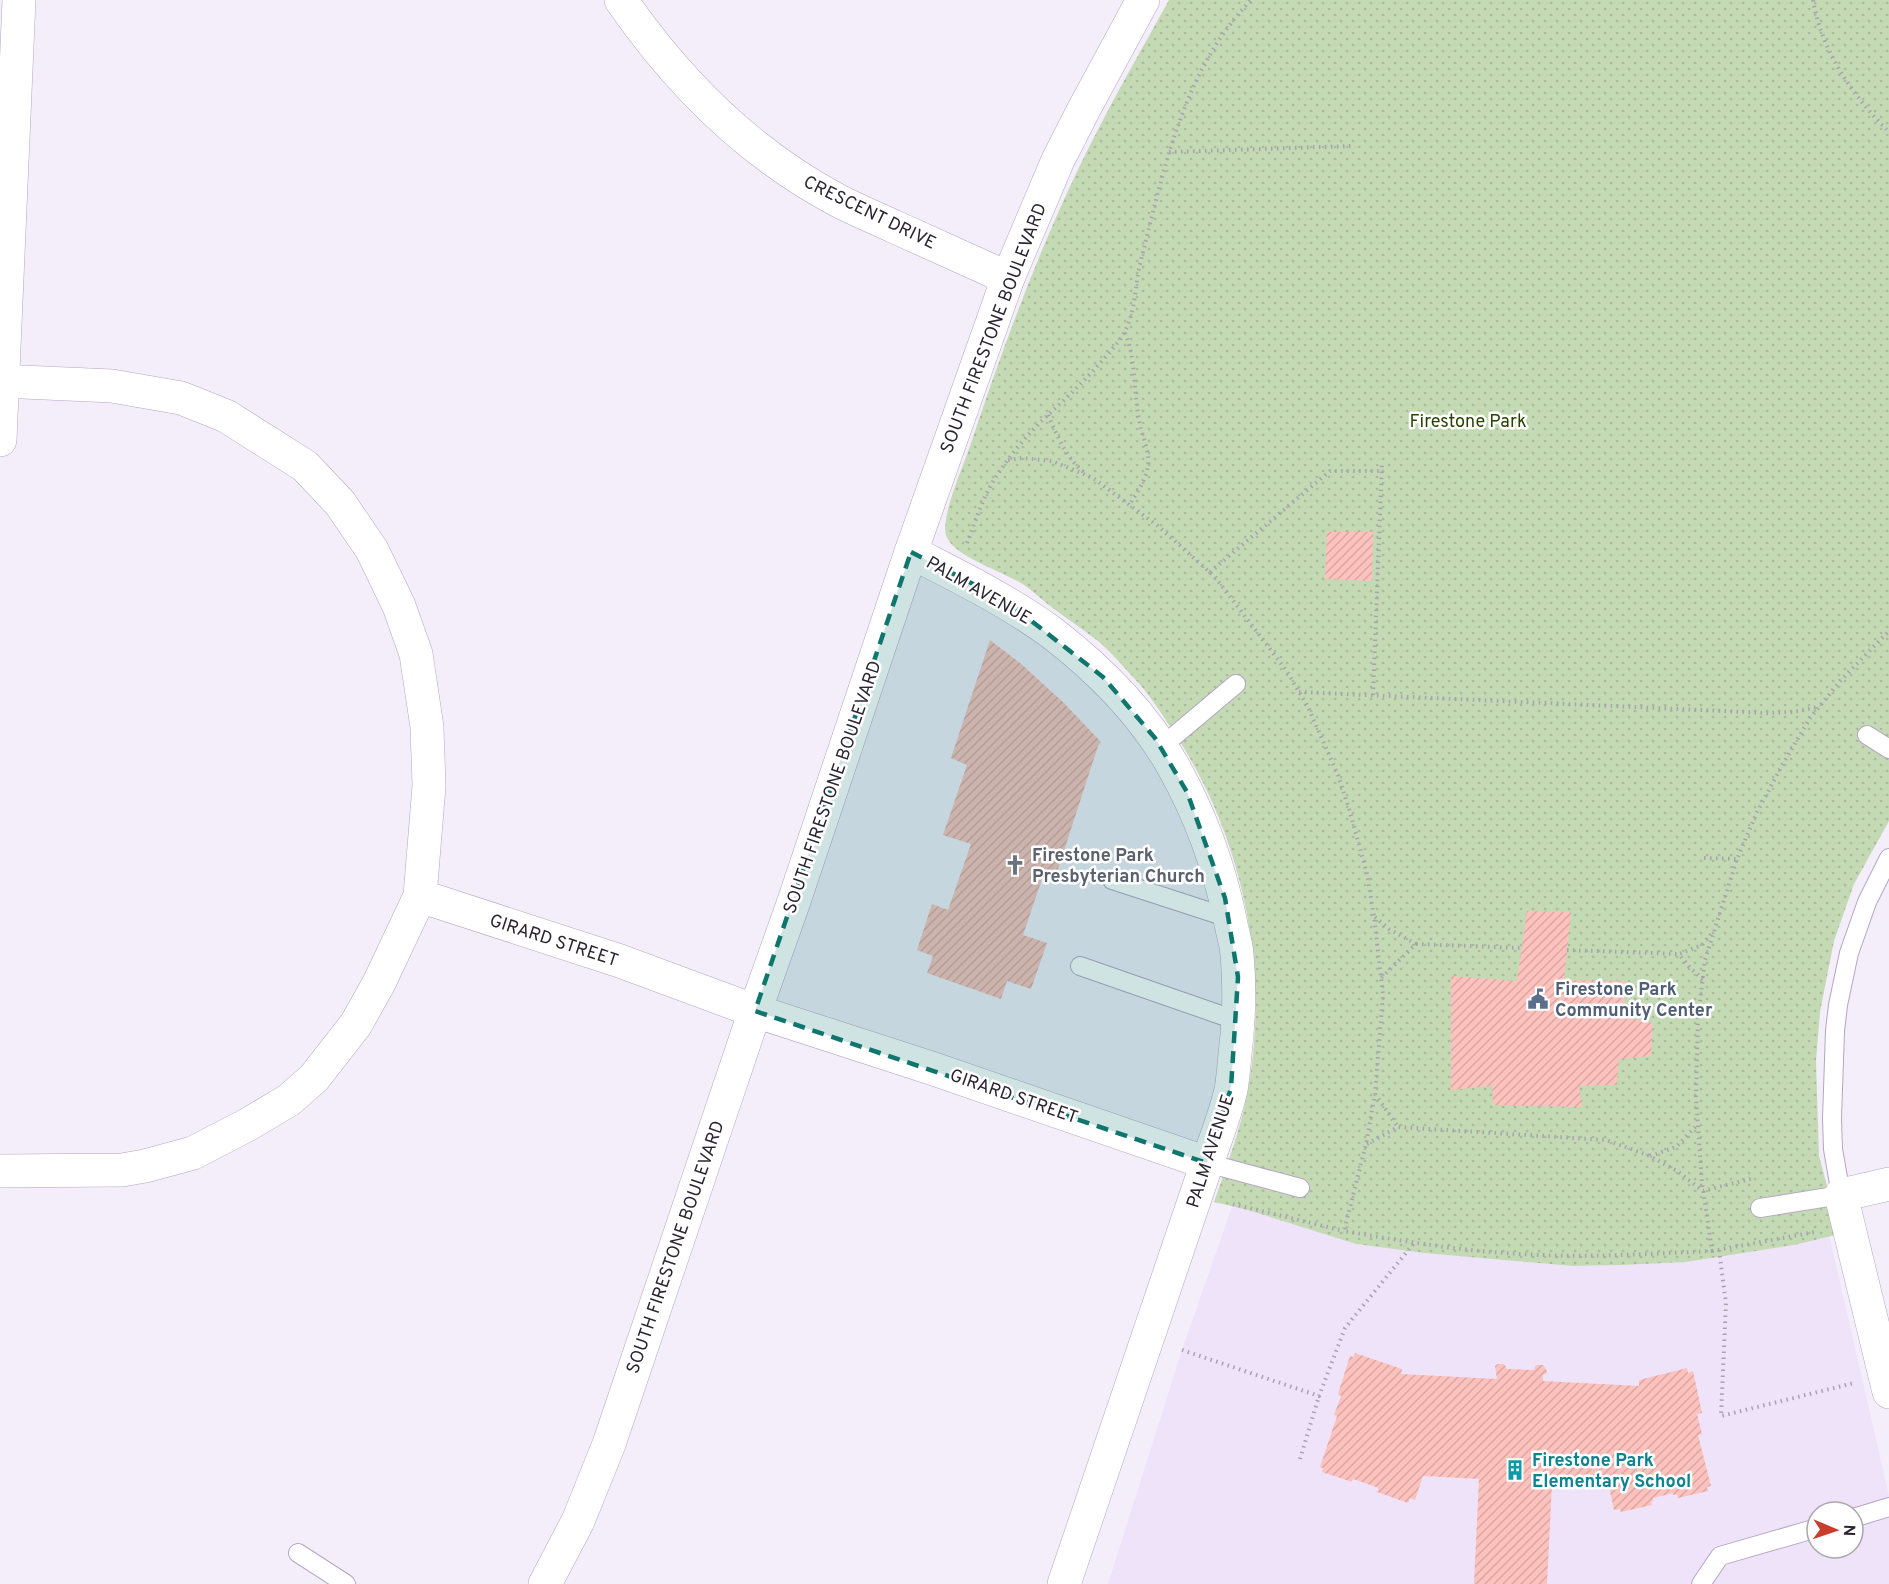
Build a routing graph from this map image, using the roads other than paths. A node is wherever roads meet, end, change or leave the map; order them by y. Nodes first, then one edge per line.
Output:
1 (19, 0) edge
2 (621, 0) edge
3 (1143, 0) edge
4 (1008, 278) junction
5 (1, 381) edge
6 (0, 440) edge
7 (910, 552) junction
8 (1236, 684) dead end
9 (1867, 735) dead end
10 (1161, 747) junction
11 (1889, 749) edge
12 (1889, 858) edge
13 (1112, 880) dead end
14 (420, 896) junction
15 (1229, 918) junction
16 (1080, 966) dead end
17 (755, 1011) junction
18 (1238, 1021) junction
19 (1207, 1163) junction
20 (0, 1171) edge
21 (1889, 1184) edge
22 (1300, 1188) dead end
23 (1841, 1195) junction
24 (1760, 1208) dead end
25 (1876, 1386) edge
26 (1889, 1507) edge
27 (1865, 1514) edge
28 (1805, 1532) edge
29 (298, 1553) dead end
30 (346, 1584) edge
31 (545, 1584) edge
32 (1064, 1584) edge
33 (1701, 1584) edge

1 - 5 street
2 - 4 street, CRESCENT DRIVE
3 - 4 street, SOUTH FIRESTONE BOULEVARD
4 - 7 street, SOUTH FIRESTONE BOULEVARD
5 - 6 street
5 - 14 street
7 - 10 street, PALM AVENUE
7 - 17 street, SOUTH FIRESTONE BOULEVARD
8 - 10 lane
9 - 11 lane
10 - 15 street, PALM AVENUE
12 - 23 lane
13 - 15 lane
14 - 17 street, GIRARD STREET
14 - 20 street
15 - 18 street, PALM AVENUE
16 - 18 lane
17 - 19 street, GIRARD STREET
17 - 31 street, SOUTH FIRESTONE BOULEVARD
18 - 19 street, PALM AVENUE
19 - 22 lane
19 - 32 street, PALM AVENUE
21 - 23 street
23 - 24 lane
23 - 25 street
26 - 27 lane
28 - 33 lane
29 - 30 lane

